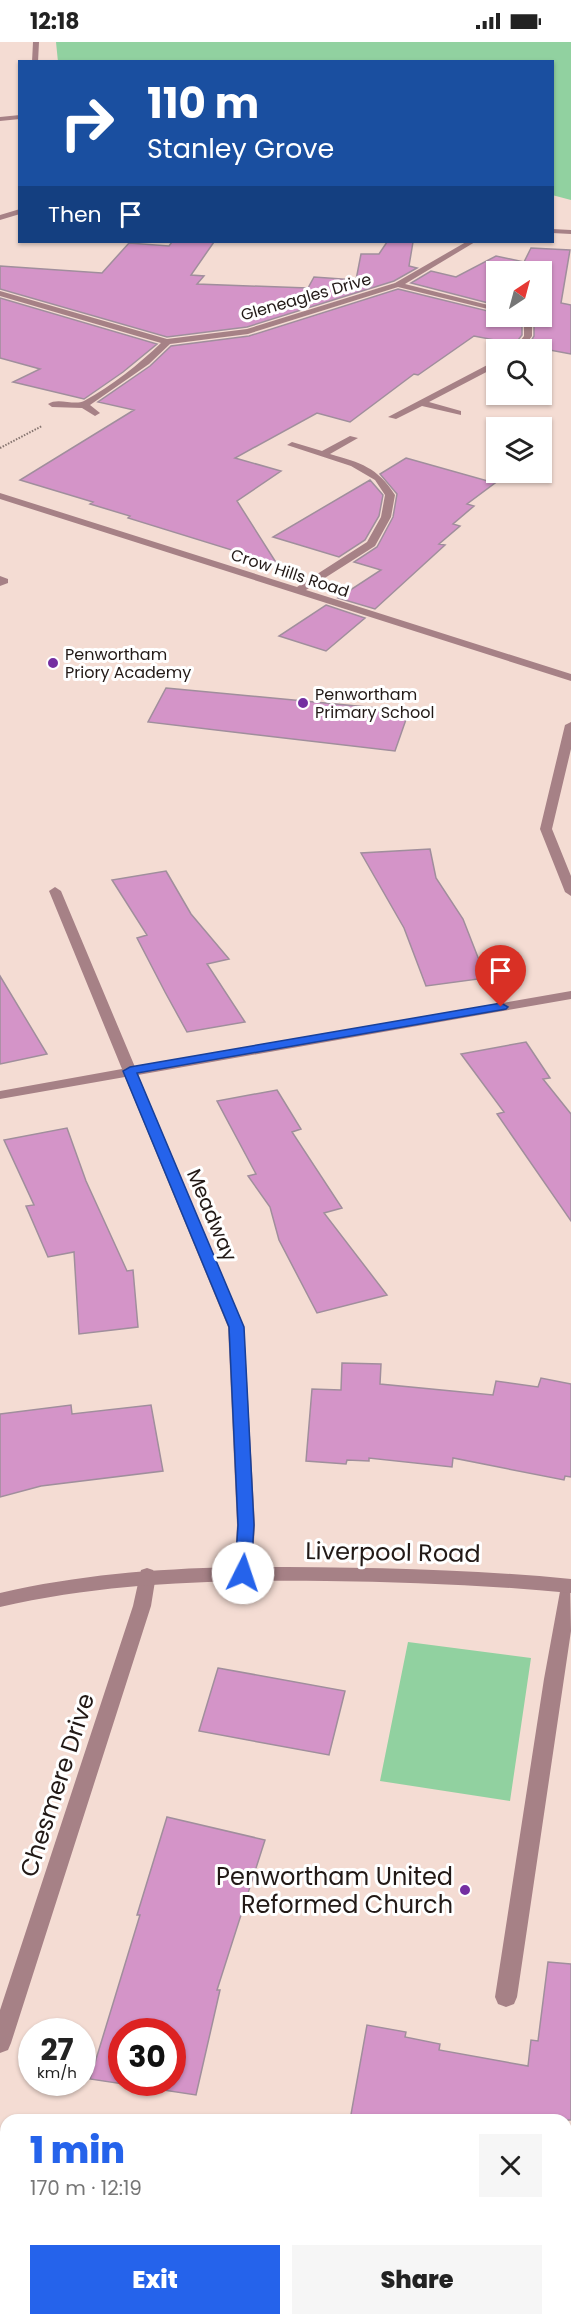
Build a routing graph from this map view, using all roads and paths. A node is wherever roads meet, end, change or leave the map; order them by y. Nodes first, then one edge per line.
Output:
1 (36, 42) edge
2 (35, 60) edge
3 (18, 117) edge
4 (0, 118) edge
5 (18, 212) edge
6 (0, 218) edge
7 (554, 231) edge
8 (571, 232) edge
9 (469, 243) edge
10 (398, 285) junction
11 (0, 293) edge
12 (17, 299) junction
13 (0, 306) edge
14 (486, 307) edge
15 (167, 342) junction
16 (486, 369) edge
17 (423, 403) junction
18 (52, 404) dead end
19 (84, 405) junction
20 (95, 413) dead end
21 (458, 413) dead end
22 (393, 417) dead end
23 (353, 438) dead end
24 (292, 445) dead end
25 (323, 454) junction
26 (0, 496) edge
27 (298, 591) junction
28 (571, 678) edge
29 (571, 725) edge
30 (55, 891) dead end
31 (571, 892) edge
32 (571, 995) edge
33 (130, 1071) junction
34 (0, 1095) edge
35 (243, 1573) junction
36 (147, 1575) junction
37 (570, 1586) edge
38 (0, 1600) edge
39 (506, 1997) dead end
40 (0, 2043) edge

1 - 2 street
3 - 4 street
5 - 6 street
7 - 8 street
9 - 10 street, Gleneagles Drive
10 - 14 street
10 - 15 street, Gleneagles Drive
11 - 12 street, Gleneagles Drive
12 - 13 street
12 - 15 street, Gleneagles Drive
15 - 19 street
16 - 17 street
17 - 21 street
17 - 22 street
18 - 19 street
19 - 20 street
23 - 25 street
24 - 25 street
25 - 27 street
26 - 27 street, Crow Hills Road
27 - 28 street, Crow Hills Road
29 - 31 street
30 - 33 street, Meadway
32 - 33 street
33 - 34 street
33 - 35 street, Meadway
35 - 36 street, Liverpool Road
35 - 37 street, Liverpool Road
36 - 38 street, Liverpool Road
36 - 40 street, Chesmere Drive
37 - 39 street

